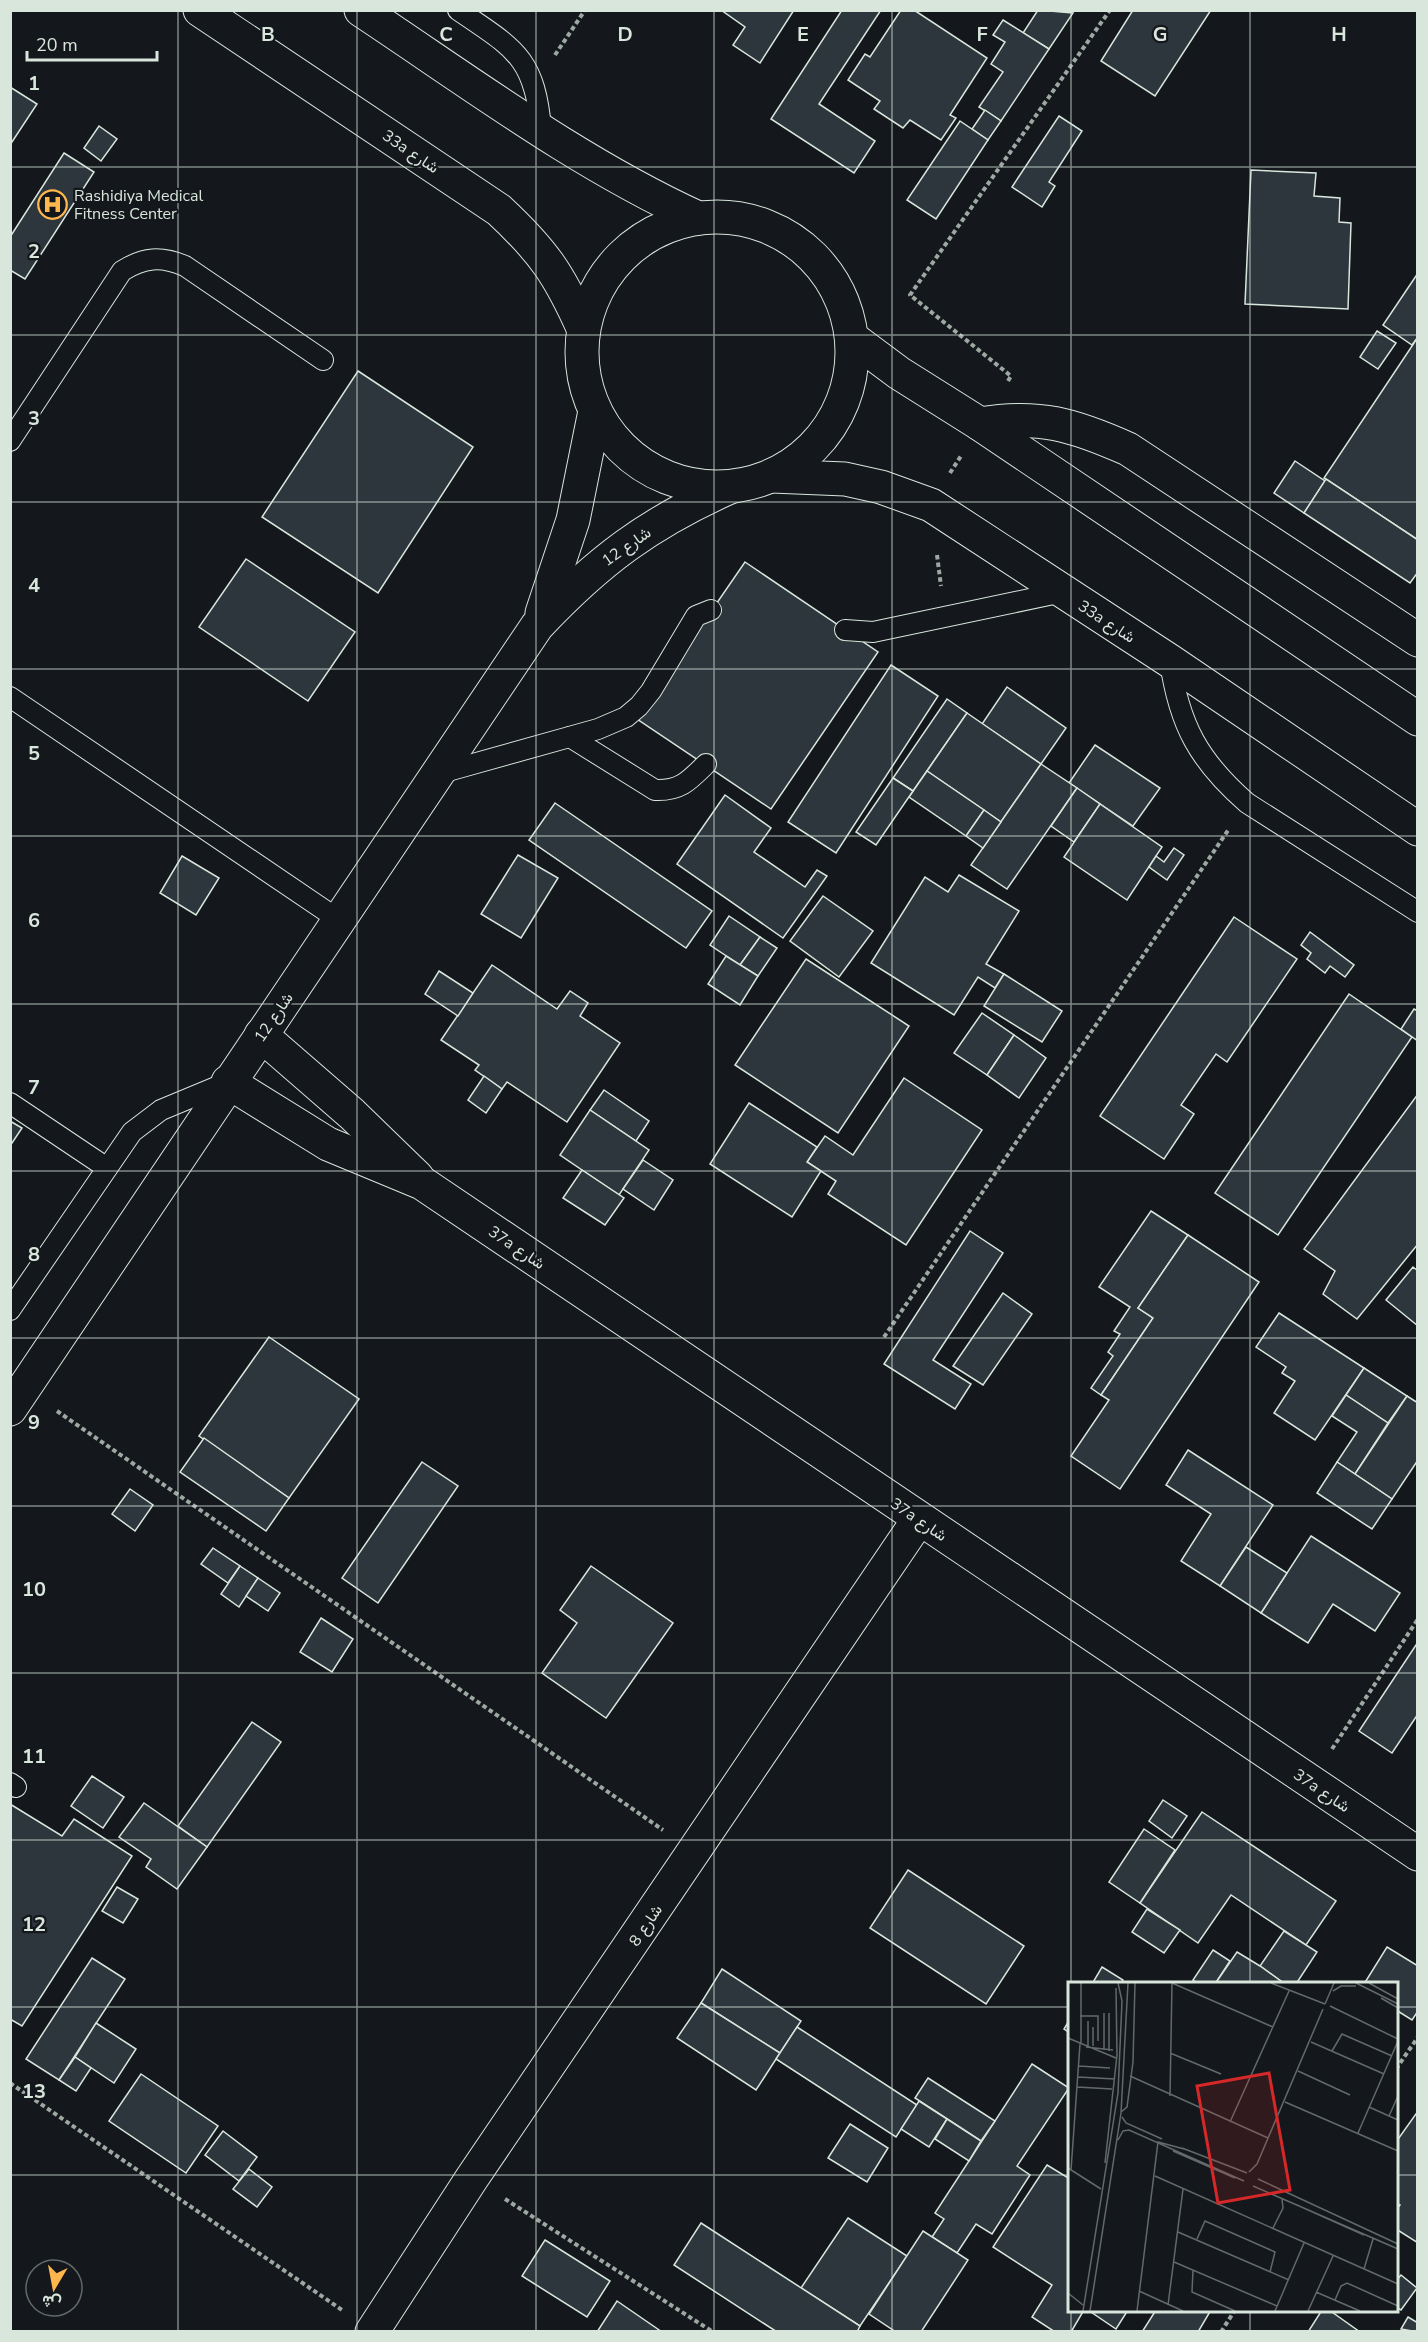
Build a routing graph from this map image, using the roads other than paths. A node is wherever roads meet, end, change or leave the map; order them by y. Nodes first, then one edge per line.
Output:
1 (200, 10) edge
2 (361, 10) edge
3 (458, 10) edge
4 (541, 129) junction
5 (698, 218) junction
6 (583, 328) junction
7 (852, 338) junction
8 (323, 360) dead end
9 (595, 411) junction
10 (980, 424) junction
11 (10, 441) edge
12 (772, 476) junction
13 (730, 487) junction
14 (1063, 592) junction
15 (711, 610) dead end
16 (537, 626) junction
17 (845, 630) dead end
18 (1418, 639) edge
19 (1170, 661) junction
20 (10, 697) edge
21 (1418, 719) edge
22 (570, 737) junction
23 (706, 764) dead end
24 (437, 774) junction
25 (1418, 829) edge
26 (1418, 912) edge
27 (339, 920) junction
28 (261, 1035) junction
29 (228, 1082) junction
30 (10, 1103) edge
31 (107, 1168) junction
32 (422, 1183) junction
33 (10, 1310) edge
34 (17, 1398) edge
35 (919, 1520) junction
36 (1418, 1854) edge
37 (372, 2331) edge

1 - 6 street, 33a شارع
2 - 4 street
3 - 4 lane
4 - 5 street
5 - 6 street
5 - 7 street
6 - 9 street
7 - 10 street
7 - 12 street
8 - 11 lane
9 - 13 street
9 - 16 street, شارع 12
10 - 18 street
10 - 21 street
12 - 13 street
12 - 14 street, 33a شارع
13 - 16 street, شارع 12
14 - 17 lane
14 - 19 street, 33a شارع
15 - 22 lane
16 - 24 street, شارع 12
19 - 25 street, 33a شارع
19 - 26 lane
20 - 27 lane
22 - 23 lane
22 - 24 lane
24 - 27 street, شارع 12
27 - 28 street, شارع 12
28 - 29 street, شارع 12
28 - 32 street, 37a شارع
29 - 31 lane
29 - 32 street, 37a شارع
29 - 34 street, شارع 12
30 - 31 lane
31 - 33 lane
32 - 35 street, 37a شارع
35 - 36 street, 37a شارع
35 - 37 street, شارع 8

